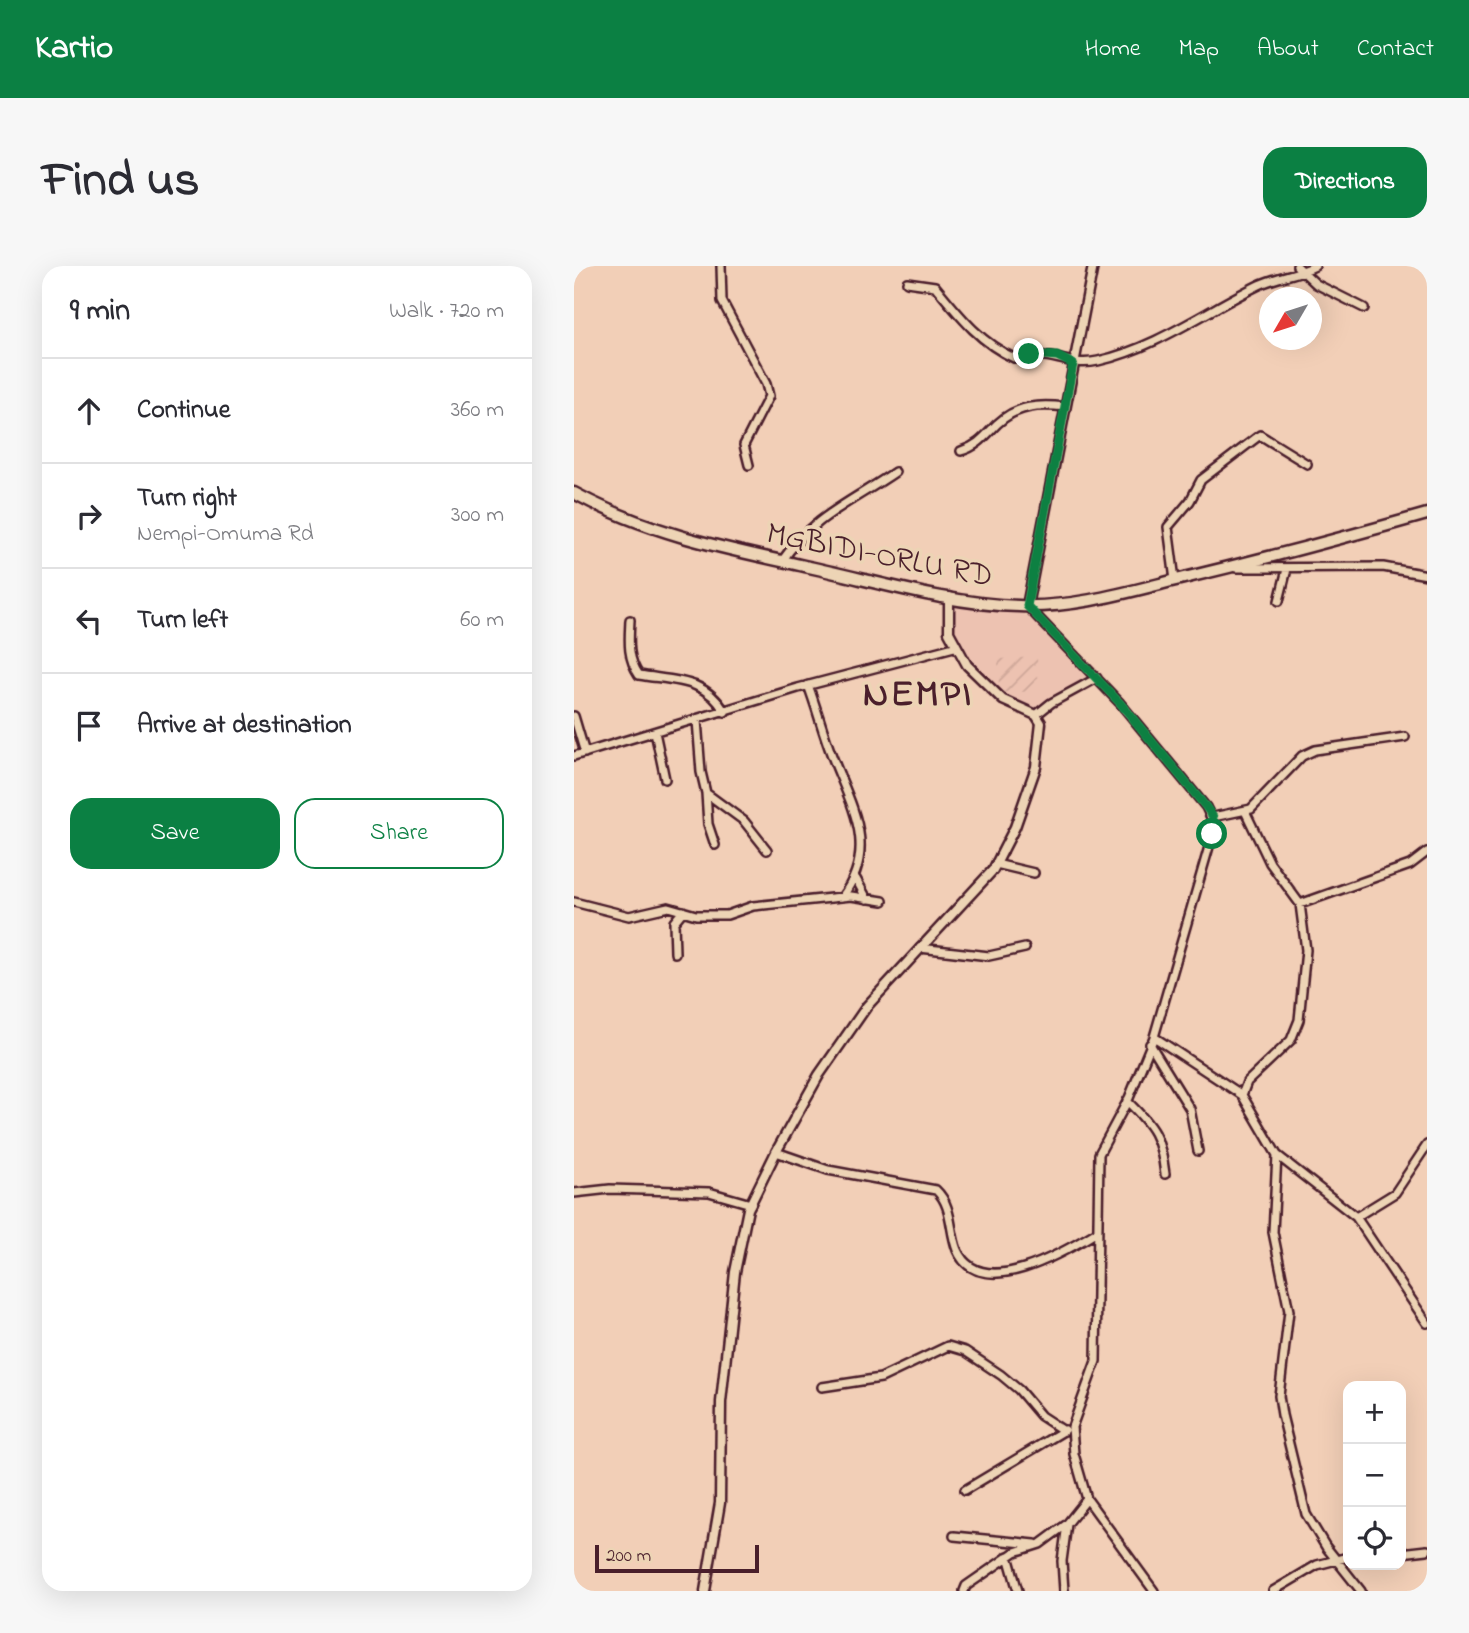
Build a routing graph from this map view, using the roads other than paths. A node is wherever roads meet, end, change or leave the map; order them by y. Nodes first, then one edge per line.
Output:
1 (721, 266) edge
2 (1093, 266) edge
3 (1315, 266) edge
4 (1299, 269) edge
5 (907, 282) dead end
6 (1364, 308) dead end
7 (1073, 364) junction
8 (1065, 407) junction
9 (961, 450) dead end
10 (1307, 464) dead end
11 (749, 465) dead end
12 (895, 472) dead end
13 (574, 493) edge
14 (1427, 514) edge
15 (782, 561) junction
16 (1233, 568) junction
17 (1287, 569) junction
18 (1427, 575) edge
19 (1175, 580) junction
20 (949, 597) junction
21 (1279, 601) dead end
22 (1027, 606) junction
23 (630, 620) dead end
24 (954, 647) junction
25 (1097, 678) junction
26 (808, 685) junction
27 (724, 712) junction
28 (1036, 715) junction
29 (574, 716) edge
30 (698, 720) junction
31 (655, 732) junction
32 (1405, 737) dead end
33 (585, 753) junction
34 (574, 756) edge
35 (665, 779) dead end
36 (706, 793) junction
37 (1245, 811) junction
38 (1213, 817) junction
39 (715, 845) dead end
40 (767, 850) dead end
41 (1427, 852) edge
42 (996, 864) junction
43 (1034, 873) dead end
44 (856, 879) junction
45 (842, 897) junction
46 (867, 899) junction
47 (883, 901) dead end
48 (574, 902) edge
49 (1300, 904) junction
50 (683, 911) junction
51 (920, 948) junction
52 (1025, 948) dead end
53 (675, 953) dead end
54 (1152, 1040) junction
55 (1242, 1095) junction
56 (1127, 1101) junction
57 (1427, 1145) edge
58 (1198, 1151) dead end
59 (776, 1152) junction
60 (1277, 1155) junction
61 (1165, 1174) dead end
62 (576, 1189) edge
63 (751, 1204) junction
64 (1356, 1217) junction
65 (1097, 1232) junction
66 (1427, 1323) edge
67 (822, 1387) dead end
68 (1072, 1427) junction
69 (1064, 1431) junction
70 (965, 1490) dead end
71 (1087, 1499) junction
72 (1067, 1524) junction
73 (954, 1536) dead end
74 (1040, 1544) junction
75 (1427, 1550) edge
76 (1406, 1552) edge
77 (1008, 1556) junction
78 (1343, 1558) edge
79 (1336, 1559) junction
80 (705, 1591) edge
81 (964, 1591) edge
82 (1018, 1591) edge
83 (1064, 1591) edge
84 (1154, 1591) edge
85 (1273, 1591) edge
86 (1361, 1591) edge

1 - 11 street
2 - 7 street
3 - 4 street
4 - 6 street
4 - 7 street
5 - 7 street
7 - 8 street
8 - 9 street
8 - 22 street
10 - 19 street
12 - 15 street
13 - 15 main road, MGBIDI-ORLU RD
14 - 16 main road, MGBIDI-ORLU RD
15 - 20 main road, MGBIDI-ORLU RD
16 - 17 street
16 - 19 main road, MGBIDI-ORLU RD
17 - 18 street
17 - 21 street
19 - 22 main road, MGBIDI-ORLU RD
20 - 22 main road, MGBIDI-ORLU RD
20 - 24 street
22 - 25 street
23 - 27 street
24 - 26 street
24 - 28 street
25 - 28 street
25 - 38 street
26 - 27 street
26 - 44 street
27 - 30 street
28 - 42 street
29 - 33 street
30 - 31 street
30 - 36 street
31 - 33 street
31 - 35 street
32 - 37 street
33 - 34 street
36 - 39 street
36 - 40 street
37 - 38 street
37 - 49 street
38 - 54 street
41 - 49 street
42 - 43 street
42 - 51 street
44 - 45 street
44 - 46 street
45 - 46 street
45 - 50 street
46 - 47 street
48 - 50 street
49 - 55 street
50 - 53 street
51 - 52 street
51 - 59 street
54 - 55 street
54 - 56 street
54 - 58 street
55 - 60 street
56 - 61 street
56 - 65 street
57 - 64 street
59 - 63 street
59 - 65 street
60 - 64 street
60 - 79 street
62 - 63 street
63 - 80 street
64 - 66 street
65 - 68 street
67 - 69 street
68 - 69 street
68 - 71 street
69 - 70 street
71 - 72 street
71 - 84 street
72 - 74 street
72 - 83 street
73 - 74 street
74 - 77 street
75 - 76 street
77 - 81 street
77 - 82 street
78 - 79 street
79 - 85 street
79 - 86 street

